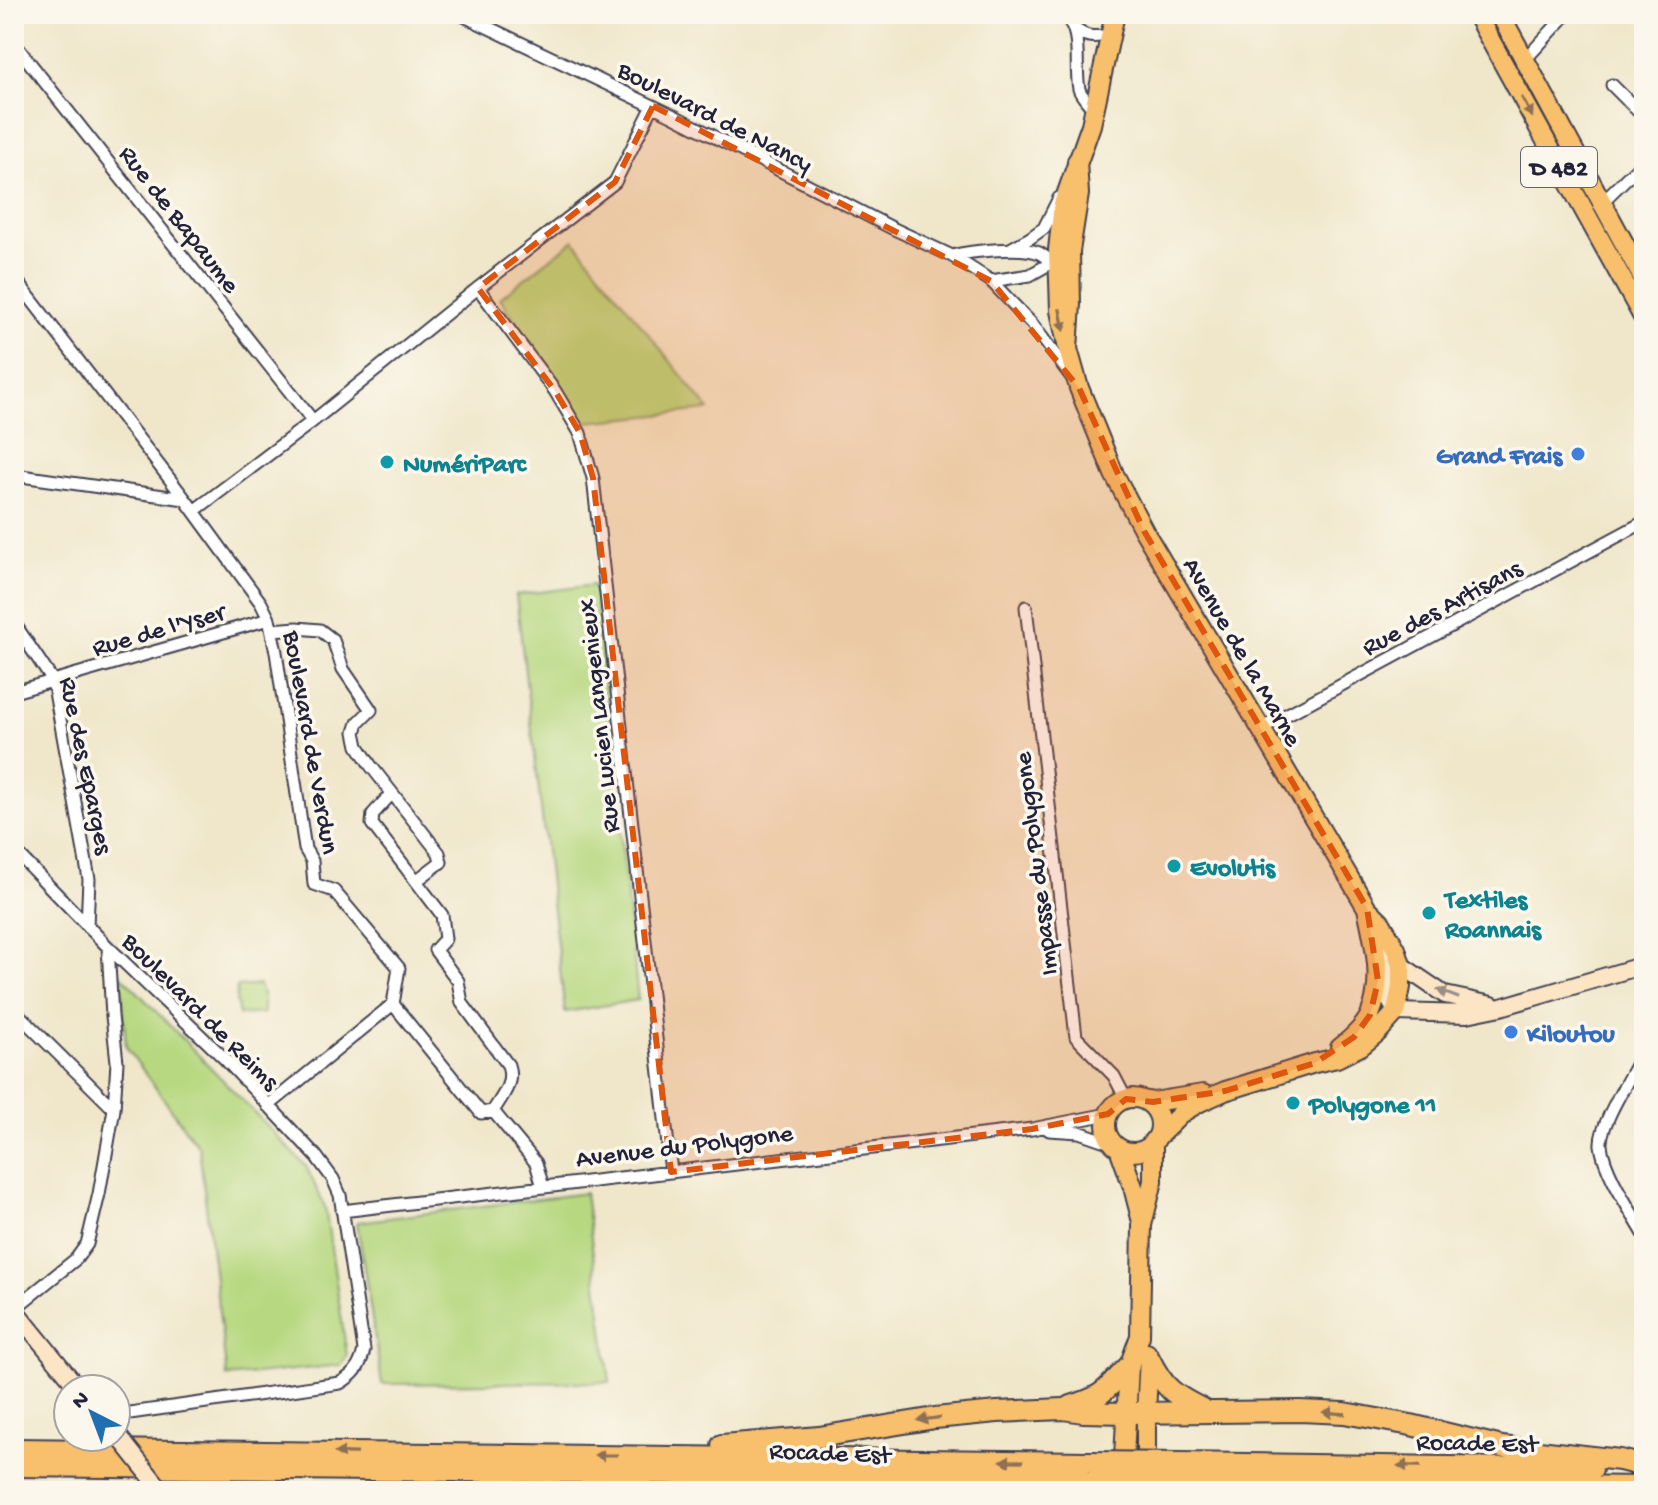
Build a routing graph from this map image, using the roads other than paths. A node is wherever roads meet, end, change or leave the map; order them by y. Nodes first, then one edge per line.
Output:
1 (460, 14) edge
2 (1063, 14) edge
3 (1115, 14) edge
4 (1476, 14) edge
5 (1500, 14) edge
6 (1567, 14) edge
7 (1073, 27) junction
8 (1111, 35) junction
9 (14, 43) edge
10 (1524, 61) junction
11 (1508, 72) junction
12 (1612, 85) dead end
13 (653, 106) junction
14 (1094, 110) junction
15 (1644, 117) edge
16 (1077, 161) junction
17 (1644, 161) edge
18 (1602, 203) junction
19 (1586, 215) junction
20 (1074, 226) junction
21 (1009, 250) junction
22 (952, 256) junction
23 (1060, 267) junction
24 (14, 277) edge
25 (1644, 280) edge
26 (991, 281) junction
27 (478, 288) junction
28 (1644, 319) edge
29 (1079, 388) junction
30 (313, 421) junction
31 (14, 475) edge
32 (185, 499) junction
33 (194, 511) junction
34 (1644, 522) edge
35 (1026, 607) dead end
36 (14, 623) edge
37 (270, 625) junction
38 (53, 681) junction
39 (14, 692) edge
40 (1260, 729) junction
41 (392, 793) junction
42 (14, 850) edge
43 (416, 881) junction
44 (1367, 908) junction
45 (87, 926) junction
46 (108, 947) junction
47 (1401, 965) junction
48 (1644, 970) edge
49 (393, 1004) junction
50 (1501, 1007) junction
51 (14, 1010) edge
52 (1396, 1012) junction
53 (1644, 1050) edge
54 (1315, 1063) junction
55 (1225, 1091) junction
56 (1134, 1100) junction
57 (268, 1106) junction
58 (114, 1109) junction
59 (493, 1111) junction
60 (1108, 1114) junction
61 (1032, 1129) junction
62 (1155, 1139) junction
63 (1116, 1146) junction
64 (671, 1172) junction
65 (543, 1187) junction
66 (342, 1211) junction
67 (1142, 1225) junction
68 (1644, 1234) edge
69 (14, 1309) edge
70 (1140, 1336) junction
71 (1149, 1358) junction
72 (1129, 1366) junction
73 (66, 1373) edge
74 (1063, 1409) junction
75 (1208, 1412) junction
76 (132, 1413) edge
77 (1136, 1413) junction
78 (14, 1449) edge
79 (132, 1453) edge
80 (684, 1456) junction
81 (14, 1466) edge
82 (1644, 1468) edge
83 (1571, 1470) junction
84 (1089, 1472) junction
85 (1621, 1472) junction
86 (633, 1473) junction
87 (1644, 1487) edge
88 (160, 1489) edge
89 (778, 1491) edge
90 (1122, 1491) edge
91 (1146, 1491) edge

1 - 13 street, Boulevard de Nancy
2 - 7 street
3 - 8 main road, Avenue de la Marne
4 - 11 main road, D 482
5 - 10 main road, D 482
6 - 10 street
7 - 8 street
7 - 14 street
8 - 14 main road, Avenue de la Marne
9 - 30 street, Rue de Bapaume
10 - 11 street
10 - 18 main road, D 482
11 -> 19 main road, D 482
12 - 15 street
13 - 22 street, Boulevard de Nancy
13 - 27 street
14 - 16 main road, Avenue de la Marne
16 - 20 main road, Avenue de la Marne
16 - 21 street
16 - 23 main road, Avenue de la Marne
17 - 18 street
18 - 19 street
18 - 25 main road, D 482
19 - 28 main road, D 482
20 - 23 street
20 - 23 main road, Avenue de la Marne
21 - 22 street
21 - 23 street
22 - 26 street, Boulevard de Nancy
23 - 26 street
23 - 29 main road, Avenue de la Marne
24 - 32 street, Boulevard de Verdun
26 - 29 street, Boulevard de Nancy
27 - 30 street
27 - 64 street, Rue Lucien Langenieux
29 - 40 main road, Avenue de la Marne
30 - 33 street
31 - 32 street
32 - 33 street, Boulevard de Verdun
33 - 37 street, Boulevard de Verdun
34 - 40 street, Rue des Artisans
35 - 56 street, Impasse du Polygone
36 - 38 street, Rue des Eparges
37 - 38 street, Rue de l'Yser
37 - 41 street, Rue de l'Yser
37 - 49 street, Boulevard de Verdun
38 - 39 street, Rue de l'Yser
38 - 45 street, Rue des Eparges
40 - 44 main road, Avenue de la Marne
41 - 43 street
41 - 43 street
42 - 45 street, Boulevard de Reims
43 - 59 street
44 - 47 main road, Avenue de la Marne
44 - 52 street
44 - 54 main road
45 - 46 street, Boulevard de Reims
46 - 57 street, Boulevard de Reims
46 - 58 street
50 -> 47 street
47 - 52 main road, Avenue de la Marne
48 - 50 street
49 - 57 street
49 - 59 street
50 - 52 street
51 - 58 street
52 - 54 main road
53 - 68 street
54 - 55 main road
55 - 56 main road
55 - 62 main road
56 - 60 main road
56 - 62 main road
57 - 66 street, Boulevard de Reims
58 - 69 street
59 - 65 street
60 - 61 street, Avenue du Polygone
60 - 63 main road
61 - 63 street, Avenue du Polygone
61 - 64 street, Avenue du Polygone
62 - 63 main road
62 - 67 main road
63 - 67 main road
64 - 65 street, Avenue du Polygone
65 - 66 street, Avenue du Polygone
66 - 76 street, Boulevard de Reims
67 - 70 main road
69 - 73 street
70 - 71 main road
70 - 72 main road
71 - 75 highway
71 - 77 main road
72 - 74 highway
72 - 77 main road
74 - 77 highway
74 -> 80 highway
75 - 77 highway
83 -> 75 highway
77 - 90 main road
77 - 91 main road
80 -> 78 highway, Rocade Est
79 - 88 street, bridge
84 -> 80 highway, Rocade Est
81 - 86 highway, Rocade Est
82 - 85 highway, Rocade Est
83 - 84 highway, Rocade Est, bridge
83 - 85 highway, Rocade Est
83 - 85 highway
84 - 86 highway, Rocade Est
85 - 87 highway, Rocade Est
86 - 89 highway

